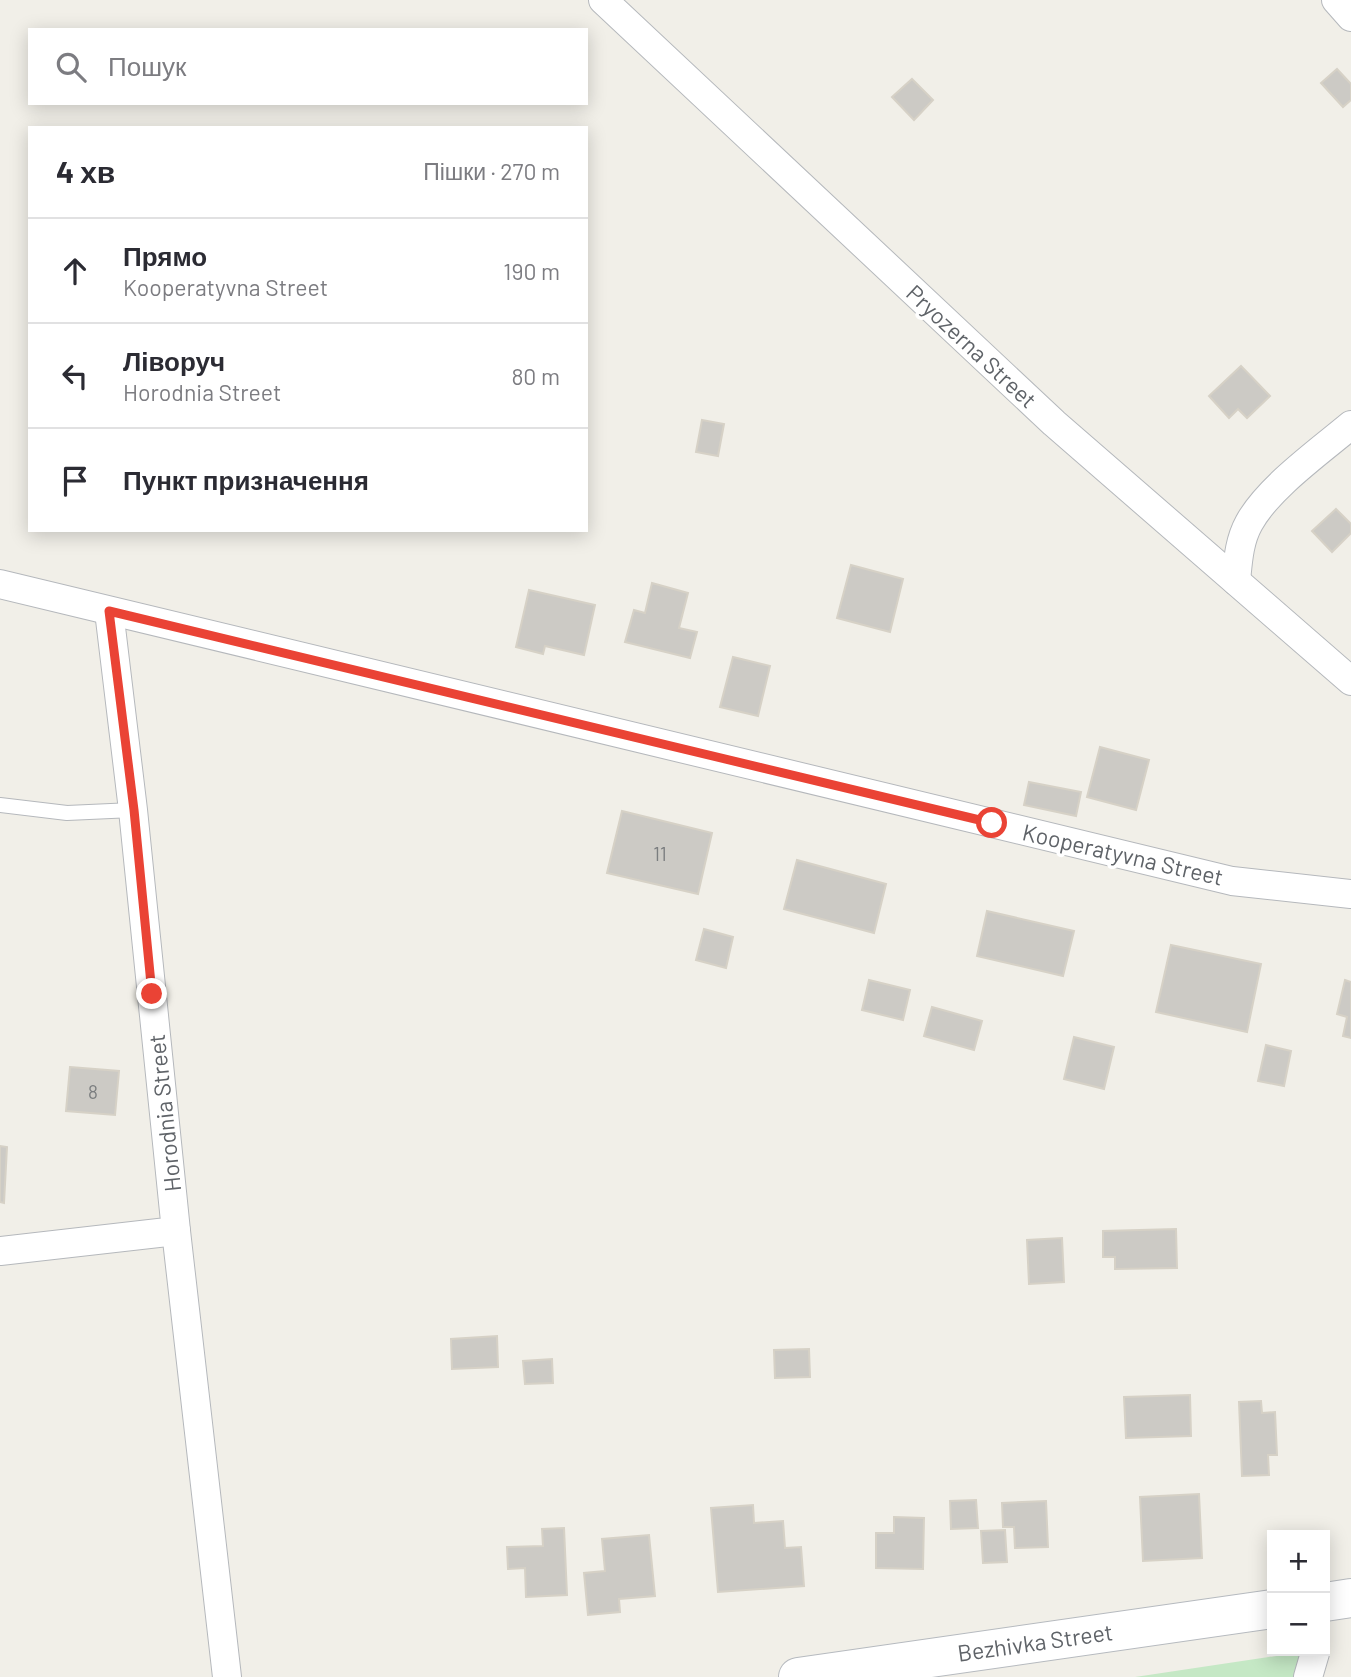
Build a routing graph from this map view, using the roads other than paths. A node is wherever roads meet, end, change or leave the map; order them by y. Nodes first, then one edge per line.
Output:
1 (603, 0) edge
2 (1336, 0) edge
3 (1351, 17) edge
4 (1351, 425) edge
5 (1236, 581) junction
6 (0, 584) edge
7 (109, 611) junction
8 (1351, 681) edge
9 (0, 805) edge
10 (134, 810) junction
11 (1351, 894) edge
12 (176, 1231) junction
13 (0, 1251) edge
14 (1351, 1598) edge
15 (1330, 1601) edge
16 (1267, 1610) edge
17 (227, 1677) edge
18 (798, 1677) edge

1 - 5 street, Pryozerna Street
2 - 3 street
4 - 5 street
5 - 8 street, Pryozerna Street
6 - 7 street, Kooperatyvna Street
7 - 10 street, Horodnia Street
7 - 11 street, Kooperatyvna Street
9 - 10 lane
10 - 12 street, Horodnia Street
12 - 13 street
12 - 17 street, Horodnia Street
14 - 15 main road
16 - 18 main road, Bezhivka Street

